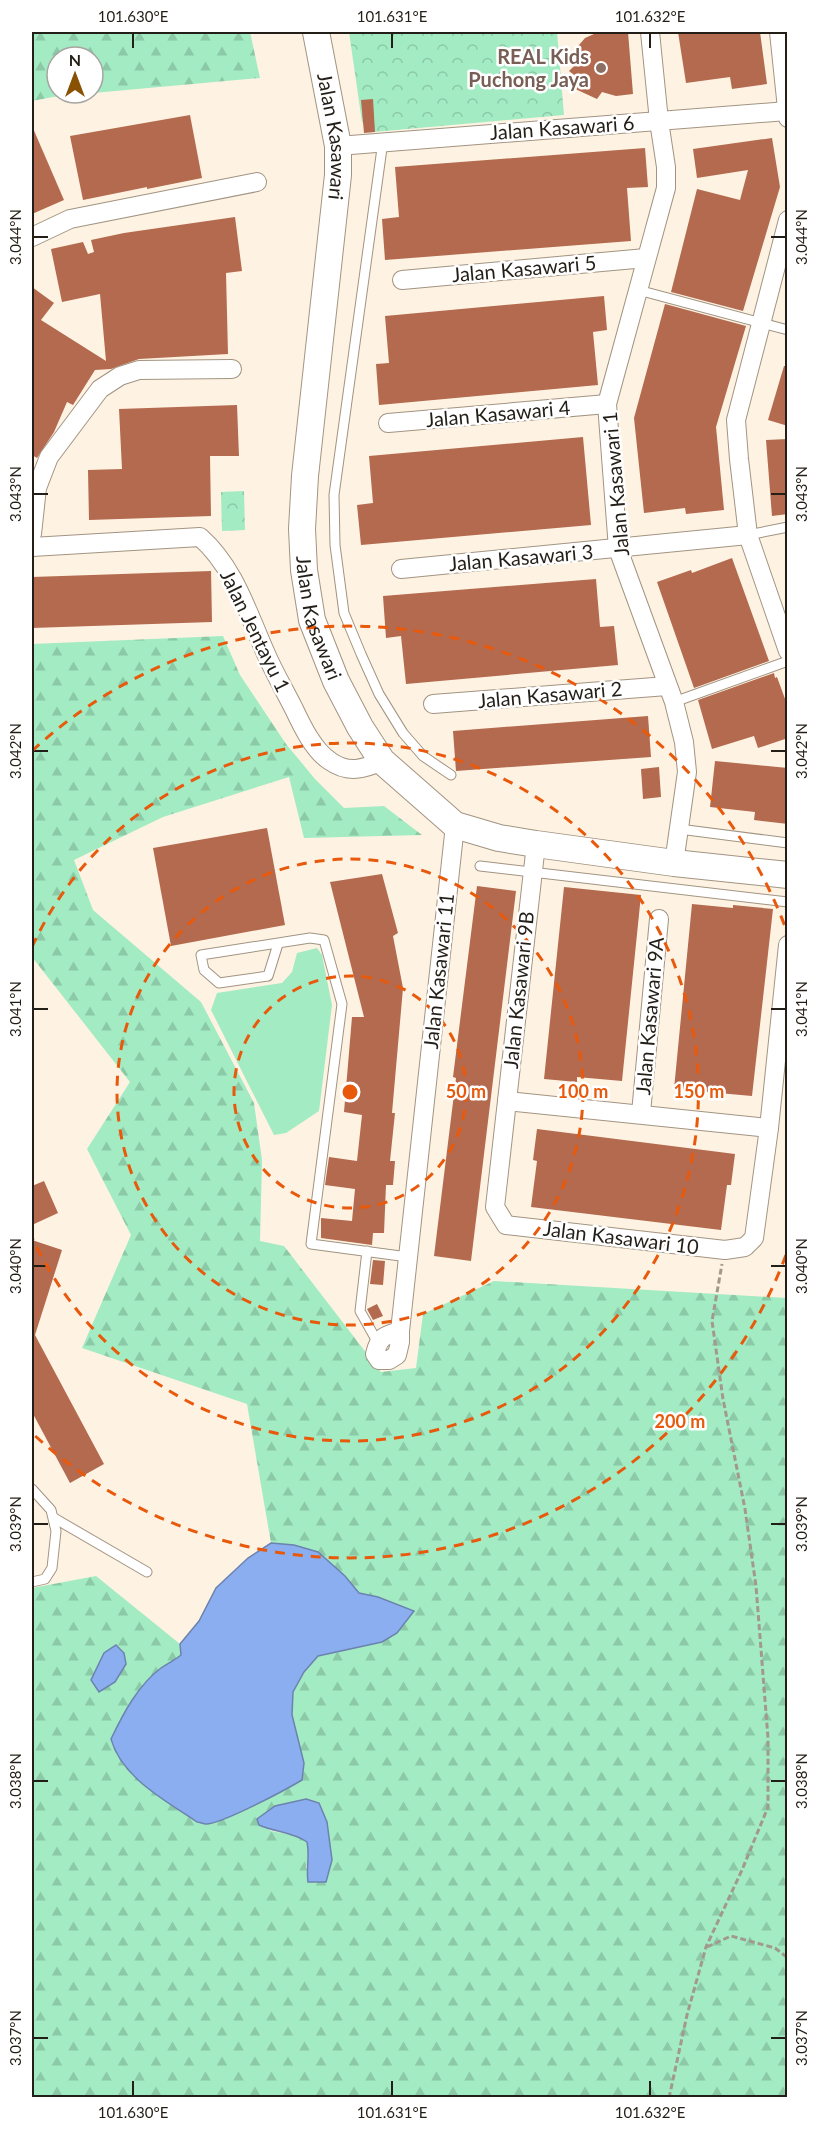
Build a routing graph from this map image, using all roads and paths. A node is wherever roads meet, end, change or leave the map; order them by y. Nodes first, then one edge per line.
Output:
1 (316, 32) edge
2 (650, 32) edge
3 (779, 32) edge
4 (787, 111) edge
5 (788, 118) edge
6 (659, 121) junction
7 (383, 141) junction
8 (338, 146) junction
9 (257, 182) dead end
10 (788, 220) edge
11 (32, 237) edge
12 (646, 258) junction
13 (402, 280) dead end
14 (638, 290) junction
15 (760, 324) junction
16 (788, 330) edge
17 (232, 369) dead end
18 (607, 404) junction
19 (388, 423) dead end
20 (788, 527) edge
21 (32, 534) edge
22 (748, 535) junction
23 (32, 547) edge
24 (618, 549) junction
25 (401, 569) dead end
26 (788, 651) edge
27 (788, 661) edge
28 (670, 694) junction
29 (433, 704) dead end
30 (382, 761) junction
31 (451, 775) dead end
32 (455, 825) junction
33 (679, 829) junction
34 (788, 843) edge
35 (536, 844) junction
36 (674, 862) junction
37 (480, 866) dead end
38 (533, 873) junction
39 (788, 875) edge
40 (788, 902) edge
41 (659, 919) dead end
42 (278, 944) junction
43 (788, 945) edge
44 (507, 1101) junction
45 (641, 1113) junction
46 (769, 1128) junction
47 (495, 1207) joint
48 (725, 1250) junction
49 (367, 1251) junction
50 (408, 1257) junction
51 (378, 1342) joint
52 (32, 1489) edge
53 (54, 1518) junction
54 (147, 1572) dead end
55 (32, 1582) edge
56 (706, 1947) junction
57 (788, 1958) edge
58 (669, 2097) edge

1 - 8 street, Jalan Kasawari
2 - 6 street, Jalan Kasawari 1
3 - 4 street
4 - 5 street
4 - 6 street, Jalan Kasawari 6
6 - 7 street, Jalan Kasawari 6
6 - 12 street, Jalan Kasawari 1
7 - 8 street, Jalan Kasawari 6
7 - 31 lane
8 - 30 street, Jalan Kasawari
9 - 11 street
10 - 15 street
12 - 13 street, Jalan Kasawari 5
12 - 14 street, Jalan Kasawari 1
14 - 15 lane
14 - 18 street, Jalan Kasawari 1
15 - 16 lane
15 - 22 street
17 - 21 street
18 - 19 street, Jalan Kasawari 4
18 - 24 street, Jalan Kasawari 1
20 - 22 lane
22 - 24 street, Jalan Kasawari 3
22 - 26 street
23 - 30 street, Jalan Jentayu 1
24 - 25 street, Jalan Kasawari 3
24 - 28 street, Jalan Kasawari 1
27 - 28 lane
28 - 29 street, Jalan Kasawari 2
28 - 33 street, Jalan Kasawari 1
30 - 32 street, Jalan Kasawari
32 - 35 street, Jalan Kasawari
32 - 50 street, Jalan Kasawari 11
33 - 34 lane
33 - 36 street, Jalan Kasawari 1
35 - 36 street, Jalan Kasawari
35 - 38 street, Jalan Kasawari 9B
36 - 39 street, Jalan Kasawari
37 - 38 lane
38 - 40 lane
38 - 44 street, Jalan Kasawari 9B
41 - 45 street, Jalan Kasawari 9A
42 - 42 lane
42 - 49 lane
43 - 46 street
44 - 45 street
44 - 47 street, Jalan Kasawari 9B
45 - 46 street
46 - 48 street, Jalan Kasawari 10
47 - 48 street, Jalan Kasawari 10
48 - 56 path
49 - 50 lane
49 - 51 lane
50 - 51 street, Jalan Kasawari 11
52 - 53 lane
53 - 54 lane
53 - 55 lane
56 - 57 path
56 - 58 path

